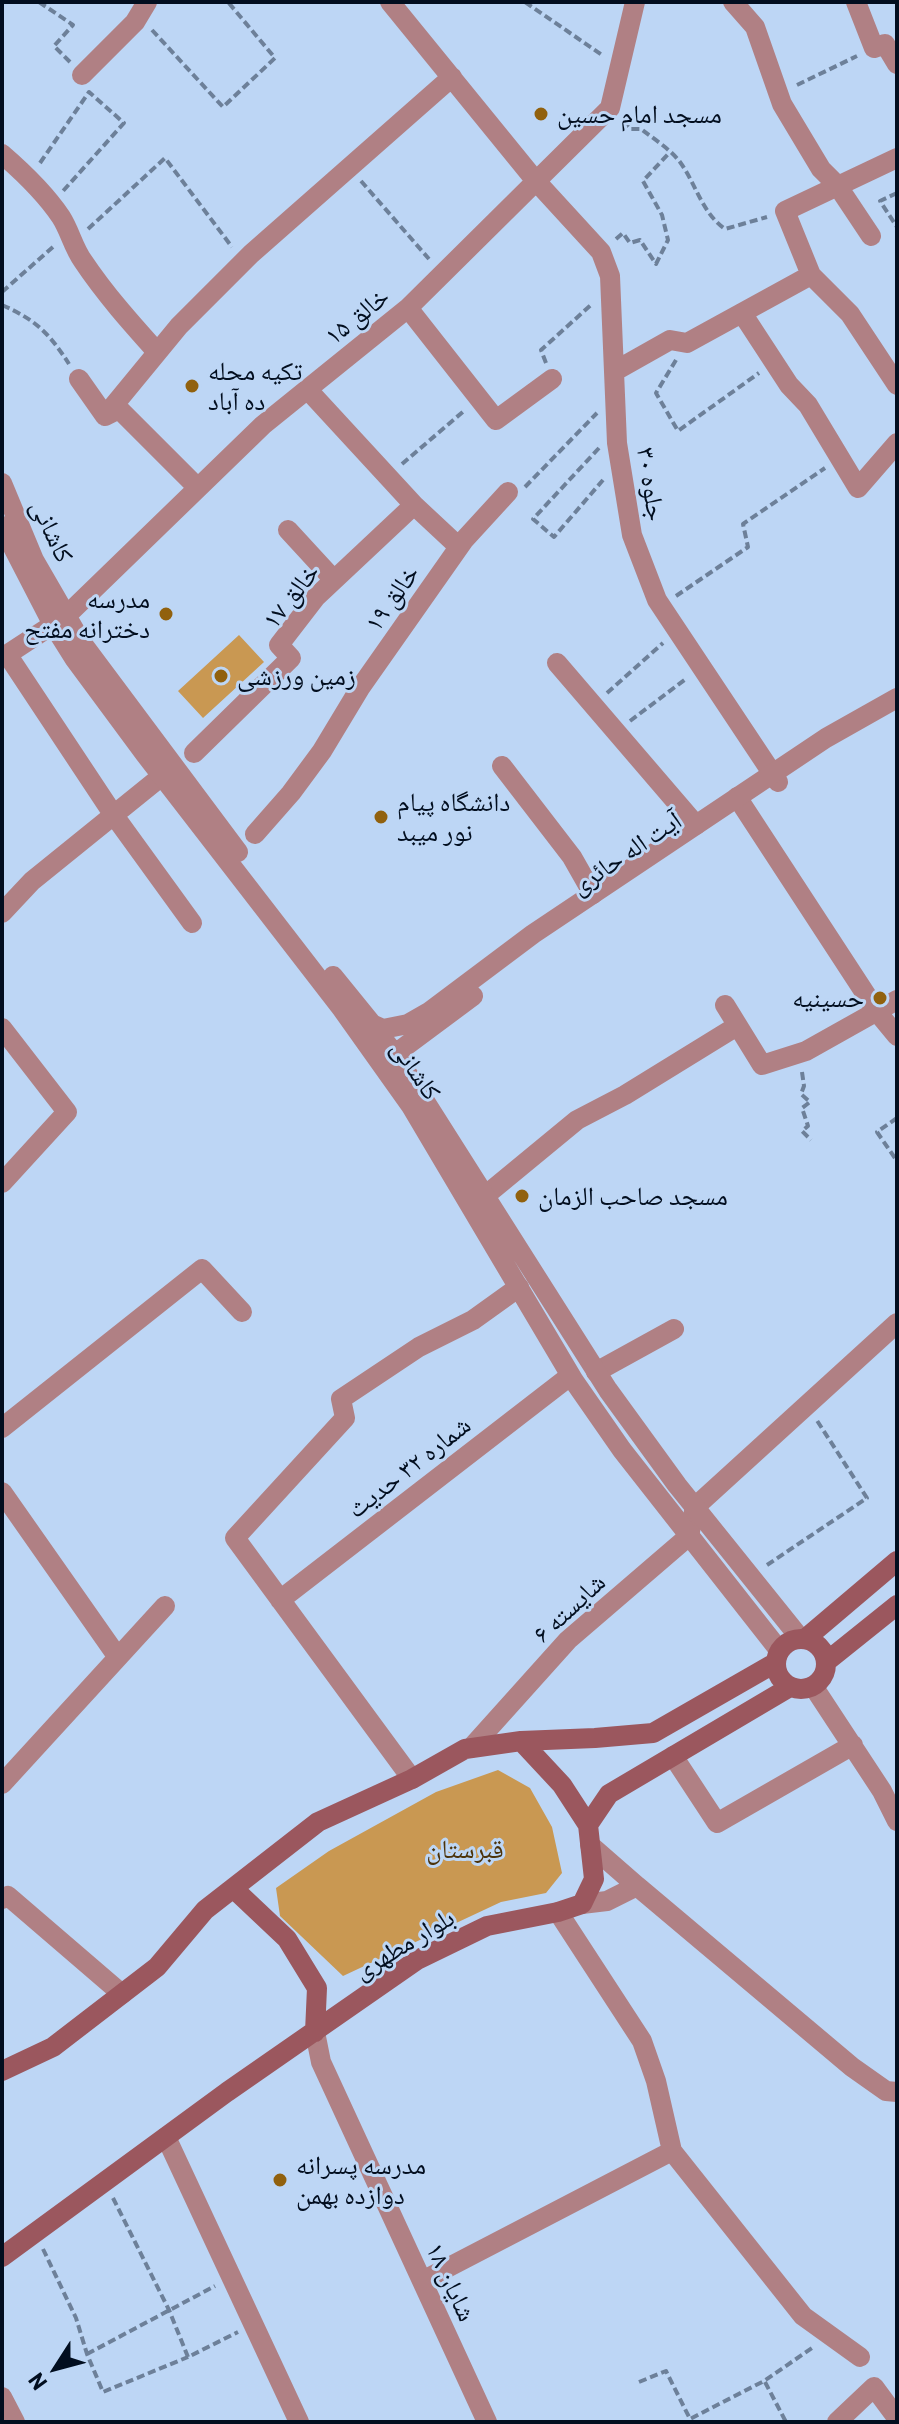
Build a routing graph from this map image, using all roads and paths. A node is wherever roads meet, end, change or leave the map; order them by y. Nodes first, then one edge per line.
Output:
1 (39, 2) edge
2 (228, 2) edge
3 (390, 2) edge
4 (525, 2) edge
5 (635, 2) edge
6 (733, 2) edge
7 (856, 2) edge
8 (143, 9) edge
9 (874, 48) junction
10 (897, 64) edge
11 (619, 66) junction
12 (82, 75) joint
13 (452, 77) junction
14 (778, 94) junction
15 (610, 108) junction
16 (670, 152) junction
17 (2, 154) edge
18 (897, 158) edge
19 (349, 168) junction
20 (30, 178) junction
21 (535, 180) junction
22 (837, 185) junction
23 (897, 193) edge
24 (51, 205) junction
25 (785, 211) junction
26 (897, 227) edge
27 (871, 236) dead end
28 (70, 239) junction
29 (601, 252) junction
30 (243, 262) junction
31 (443, 275) junction
32 (811, 275) junction
33 (2, 292) edge
34 (611, 292) junction
35 (2, 305) edge
36 (408, 308) junction
37 (742, 313) junction
38 (687, 343) junction
39 (157, 352) junction
40 (774, 362) junction
41 (615, 371) junction
42 (79, 379) joint
43 (552, 379) joint
44 (897, 385) edge
45 (308, 390) junction
46 (615, 394) junction
47 (480, 397) junction
48 (105, 416) junction
49 (616, 429) junction
50 (897, 443) edge
51 (840, 457) junction
52 (620, 460) junction
53 (388, 476) junction
54 (2, 483) edge
55 (198, 488) junction
56 (508, 492) joint
57 (414, 505) junction
58 (2, 526) edge
59 (288, 530) dead end
60 (462, 544) junction
61 (334, 580) junction
62 (661, 606) junction
63 (59, 620) junction
64 (677, 631) junction
65 (4, 656) edge
66 (557, 663) dead end
67 (701, 668) junction
68 (897, 698) edge
69 (593, 705) junction
70 (897, 710) edge
71 (616, 732) junction
72 (194, 753) dead end
73 (502, 766) dead end
74 (168, 772) junction
75 (775, 778) junction
76 (740, 801) junction
77 (113, 814) junction
78 (696, 825) junction
79 (255, 834) dead end
80 (593, 894) junction
81 (2, 913) edge
82 (192, 923) dead end
83 (897, 1000) edge
84 (725, 1005) dead end
85 (342, 1009) junction
86 (429, 1012) joint
87 (878, 1013) junction
88 (372, 1024) junction
89 (737, 1026) junction
90 (2, 1028) edge
91 (897, 1036) edge
92 (395, 1054) junction
93 (797, 1054) junction
94 (411, 1106) junction
95 (897, 1118) edge
96 (811, 1140) dead end
97 (897, 1161) edge
98 (2, 1183) edge
99 (486, 1195) junction
100 (519, 1287) junction
101 (242, 1312) dead end
102 (897, 1323) edge
103 (674, 1329) dead end
104 (596, 1372) junction
105 (570, 1376) junction
106 (806, 1404) junction
107 (2, 1428) edge
108 (2, 1492) edge
109 (695, 1507) junction
110 (689, 1536) junction
111 (897, 1561) edge
112 (750, 1576) junction
113 (280, 1600) junction
114 (897, 1605) edge
115 (165, 1606) dead end
116 (802, 1638) junction
117 (117, 1656) junction
118 (777, 1656) junction
119 (826, 1662) junction
120 (813, 1686) junction
121 (790, 1687) junction
122 (521, 1741) junction
123 (853, 1745) junction
124 (471, 1748) junction
125 (673, 1756) junction
126 (412, 1779) junction
127 (2, 1784) edge
128 (890, 1787) edge
129 (897, 1821) edge
130 (589, 1835) junction
131 (637, 1886) junction
132 (233, 1888) junction
133 (5, 1898) edge
134 (582, 1904) junction
135 (558, 1912) junction
136 (122, 1994) junction
137 (315, 2032) junction
138 (3, 2069) edge
139 (897, 2092) edge
140 (166, 2137) junction
141 (672, 2151) junction
142 (105, 2182) junction
143 (35, 2233) junction
144 (2, 2257) edge
145 (232, 2277) junction
146 (422, 2281) junction
147 (169, 2310) junction
148 (255, 2324) junction
149 (830, 2336) junction
150 (87, 2354) junction
151 (188, 2357) junction
152 (860, 2357) dead end
153 (764, 2381) junction
154 (639, 2382) dead end
155 (2, 2397) edge
156 (897, 2418) edge
157 (15, 2422) edge
158 (299, 2422) edge
159 (487, 2422) edge
160 (786, 2422) edge
161 (837, 2422) edge

1 - 12 path
2 - 8 path
3 - 13 street, جلوه ۳۰
4 - 11 path
5 - 11 street
6 - 14 street
7 - 9 street
8 - 12 street
9 - 10 street
9 - 14 path
11 - 15 street
13 - 19 street
13 - 21 street, جلوه ۳۰
14 - 22 street
15 - 16 path
15 - 21 street, خالق ۱۵
16 - 25 path
16 - 29 path
17 - 20 street
18 - 22 street
19 - 30 street
19 - 31 path
20 - 24 street
20 - 24 path
21 - 29 street, جلوه ۳۰
21 - 31 street, خالق ۱۵
22 - 25 street
22 - 27 street
23 - 26 path
24 - 28 street
25 - 32 street
28 - 30 path
28 - 33 path
28 - 39 street
29 - 34 street, جلوه ۳۰
30 - 39 street
31 - 36 street, خالق ۱۵
32 - 37 street
32 - 44 street
34 - 41 street, جلوه ۳۰
34 - 43 path
35 - 42 path
36 - 45 street, خالق ۱۵
36 - 47 street
37 - 38 street
37 - 40 street
38 - 40 path
38 - 41 street
39 - 48 street
40 - 51 street
41 - 46 street, جلوه ۳۰
42 - 48 street
43 - 47 street
45 - 53 street
45 - 55 street, خالق ۱۵
46 - 49 street, جلوه ۳۰
46 - 56 path
47 - 53 path
48 - 55 street
49 - 52 street, جلوه ۳۰
49 - 52 path
50 - 51 street
51 - 62 path
52 - 62 street, جلوه ۳۰
53 - 57 street
54 - 63 street, کاشانی
55 - 63 street, خالق ۱۵
56 - 60 street, خالق ۱۹
57 - 60 street
57 - 61 street, خالق ۱۷
58 - 63 street, کاشانی
59 - 61 street
60 - 79 street, خالق ۱۹
61 - 72 street, خالق ۱۷
62 - 64 street, جلوه ۳۰
63 - 65 street, خالق ۱۵
63 - 74 street, کاشانی
64 - 67 street, جلوه ۳۰
64 - 69 path
65 - 77 street
66 - 69 street
67 - 71 path
67 - 75 street, جلوه ۳۰
68 - 75 street, آیت اله حائری
69 - 71 street
70 - 75 street, آیت اله حائری
71 - 78 street
73 - 80 street
74 - 77 street
74 - 85 street, کاشانی
74 - 88 street, کاشانی
75 - 76 street, آیت اله حائری
76 - 78 street, آیت اله حائری
76 - 87 street
76 - 92 street, آیت اله حائری
77 - 81 street
77 - 82 street
78 - 80 street, آیت اله حائری
80 - 86 street, آیت اله حائری
83 - 87 street
84 - 89 street
85 - 88 street
85 - 94 street, کاشانی
86 - 88 street, کاشانی
87 - 91 street
87 - 93 street
88 - 92 street, کاشانی
89 - 93 street
89 - 99 street
90 - 98 street
92 - 94 street
92 - 99 street, کاشانی
93 - 96 path
94 - 100 street, کاشانی
95 - 97 path
99 - 104 street, کاشانی
100 - 105 street, کاشانی
100 - 113 street
101 - 107 street
102 - 106 street
103 - 104 street
104 - 109 street, کاشانی
105 - 110 street, کاشانی
105 - 113 street, شماره ۳۲ حدیث
106 - 109 street
106 - 112 path
108 - 117 street
109 - 110 street
109 - 112 street, کاشانی
110 - 118 street, کاشانی
110 - 124 street, شایسته ۶
111 - 116 main road
112 - 116 street, کاشانی
113 - 126 street
114 - 119 main road
115 - 117 street
116 - 118 main road
116 - 119 main road
117 - 127 street
118 - 121 main road
118 - 122 main road
119 - 120 main road
120 - 121 main road
120 - 123 street
121 - 125 main road
122 - 124 main road
122 - 130 main road
123 - 125 street
123 - 128 street
124 - 126 main road
125 - 130 main road
126 - 132 main road
128 - 129 street
130 - 131 street
130 - 134 main road
131 - 134 street
131 - 139 street
132 - 136 main road
132 - 137 main road
133 - 136 street
134 - 135 main road, بلوار مطهری
135 - 137 main road, بلوار مطهری
135 - 141 street
136 - 138 main road
137 - 140 main road, بلوار مطهری
137 - 146 street, شایان ۱۸
140 - 142 main road, بلوار مطهری
140 - 145 street
141 - 146 street
141 - 149 street
142 - 143 main road, بلوار مطهری
142 - 147 path
143 - 144 main road, بلوار مطهری
143 - 150 path
145 - 147 path
145 - 148 street
146 - 159 street, شایان ۱۸
147 - 150 path
147 - 151 path
148 - 151 path
148 - 158 street
149 - 152 street
149 - 153 path
150 - 151 path
153 - 154 path
153 - 160 path
155 - 157 street
156 - 161 street

